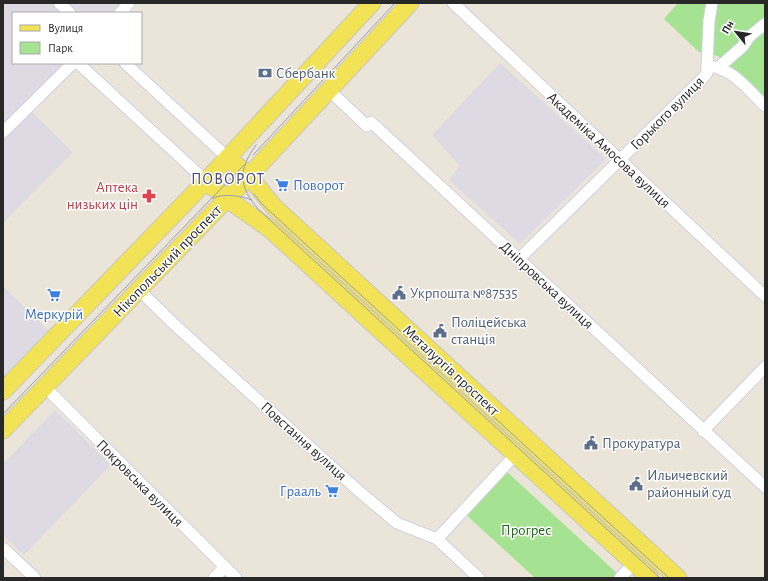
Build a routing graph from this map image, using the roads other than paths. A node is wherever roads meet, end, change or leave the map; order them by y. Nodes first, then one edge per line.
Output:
1 (59, 3) edge
2 (129, 3) edge
3 (372, 3) edge
4 (410, 3) edge
5 (453, 3) edge
6 (712, 3) edge
7 (69, 12) edge
8 (121, 12) edge
9 (765, 24) edge
10 (72, 64) edge
11 (79, 64) edge
12 (126, 64) edge
13 (707, 66) junction
14 (719, 67) junction
15 (329, 90) junction
16 (765, 106) edge
17 (3, 132) edge
18 (228, 158) junction
19 (620, 161) junction
20 (249, 176) junction
21 (206, 181) junction
22 (227, 199) junction
23 (519, 258) junction
24 (139, 290) junction
25 (765, 296) edge
26 (765, 368) edge
27 (45, 387) junction
28 (3, 391) edge
29 (3, 430) edge
30 (703, 431) junction
31 (528, 440) junction
32 (516, 454) junction
33 (765, 487) edge
34 (437, 540) junction
35 (3, 548) edge
36 (646, 549) junction
37 (634, 563) junction
38 (225, 567) junction
39 (34, 578) edge
40 (214, 578) edge
41 (236, 578) edge
42 (479, 578) edge
43 (620, 578) edge
44 (650, 578) edge
45 (678, 578) edge

1 - 7 street
2 - 8 street
3 - 18 main road, Нікопольський проспект
4 - 15 main road, Нікопольський проспект
5 - 19 street, Академіка Амосова вулиця
6 - 13 street
9 - 14 street
10 - 17 street
11 - 21 street
12 - 18 street
13 - 14 street
13 - 19 street, Горького вулиця
14 - 16 street
15 - 20 main road, Нікопольський проспект
15 - 23 street, Дніпровська вулиця
18 - 20 main road, Металургів проспект
18 - 21 main road, Нікопольський проспект
19 - 23 street, Горького вулиця
19 - 25 street, Академіка Амосова вулиця
20 - 22 main road, Нікопольський проспект
20 - 31 main road, Металургів проспект
21 - 22 main road, Металургів проспект
21 - 28 main road, Нікопольський проспект
22 - 24 main road, Нікопольський проспект
22 - 32 main road, Металургів проспект
23 - 30 street, Дніпровська вулиця
24 - 27 main road, Нікопольський проспект
24 - 34 street, Повстання вулиця
26 - 30 street
27 - 29 main road, Нікопольський проспект
27 - 38 street, Покровська вулиця
30 - 33 street, Дніпровська вулиця
31 - 32 main road
31 - 36 main road, Металургів проспект
32 - 34 street
32 - 37 main road, Металургів проспект
34 - 42 street, Повстання вулиця
35 - 39 street
36 - 37 main road
36 - 45 main road, Металургів проспект
37 - 43 street
37 - 44 main road, Металургів проспект
38 - 40 street
38 - 41 street, Покровська вулиця

